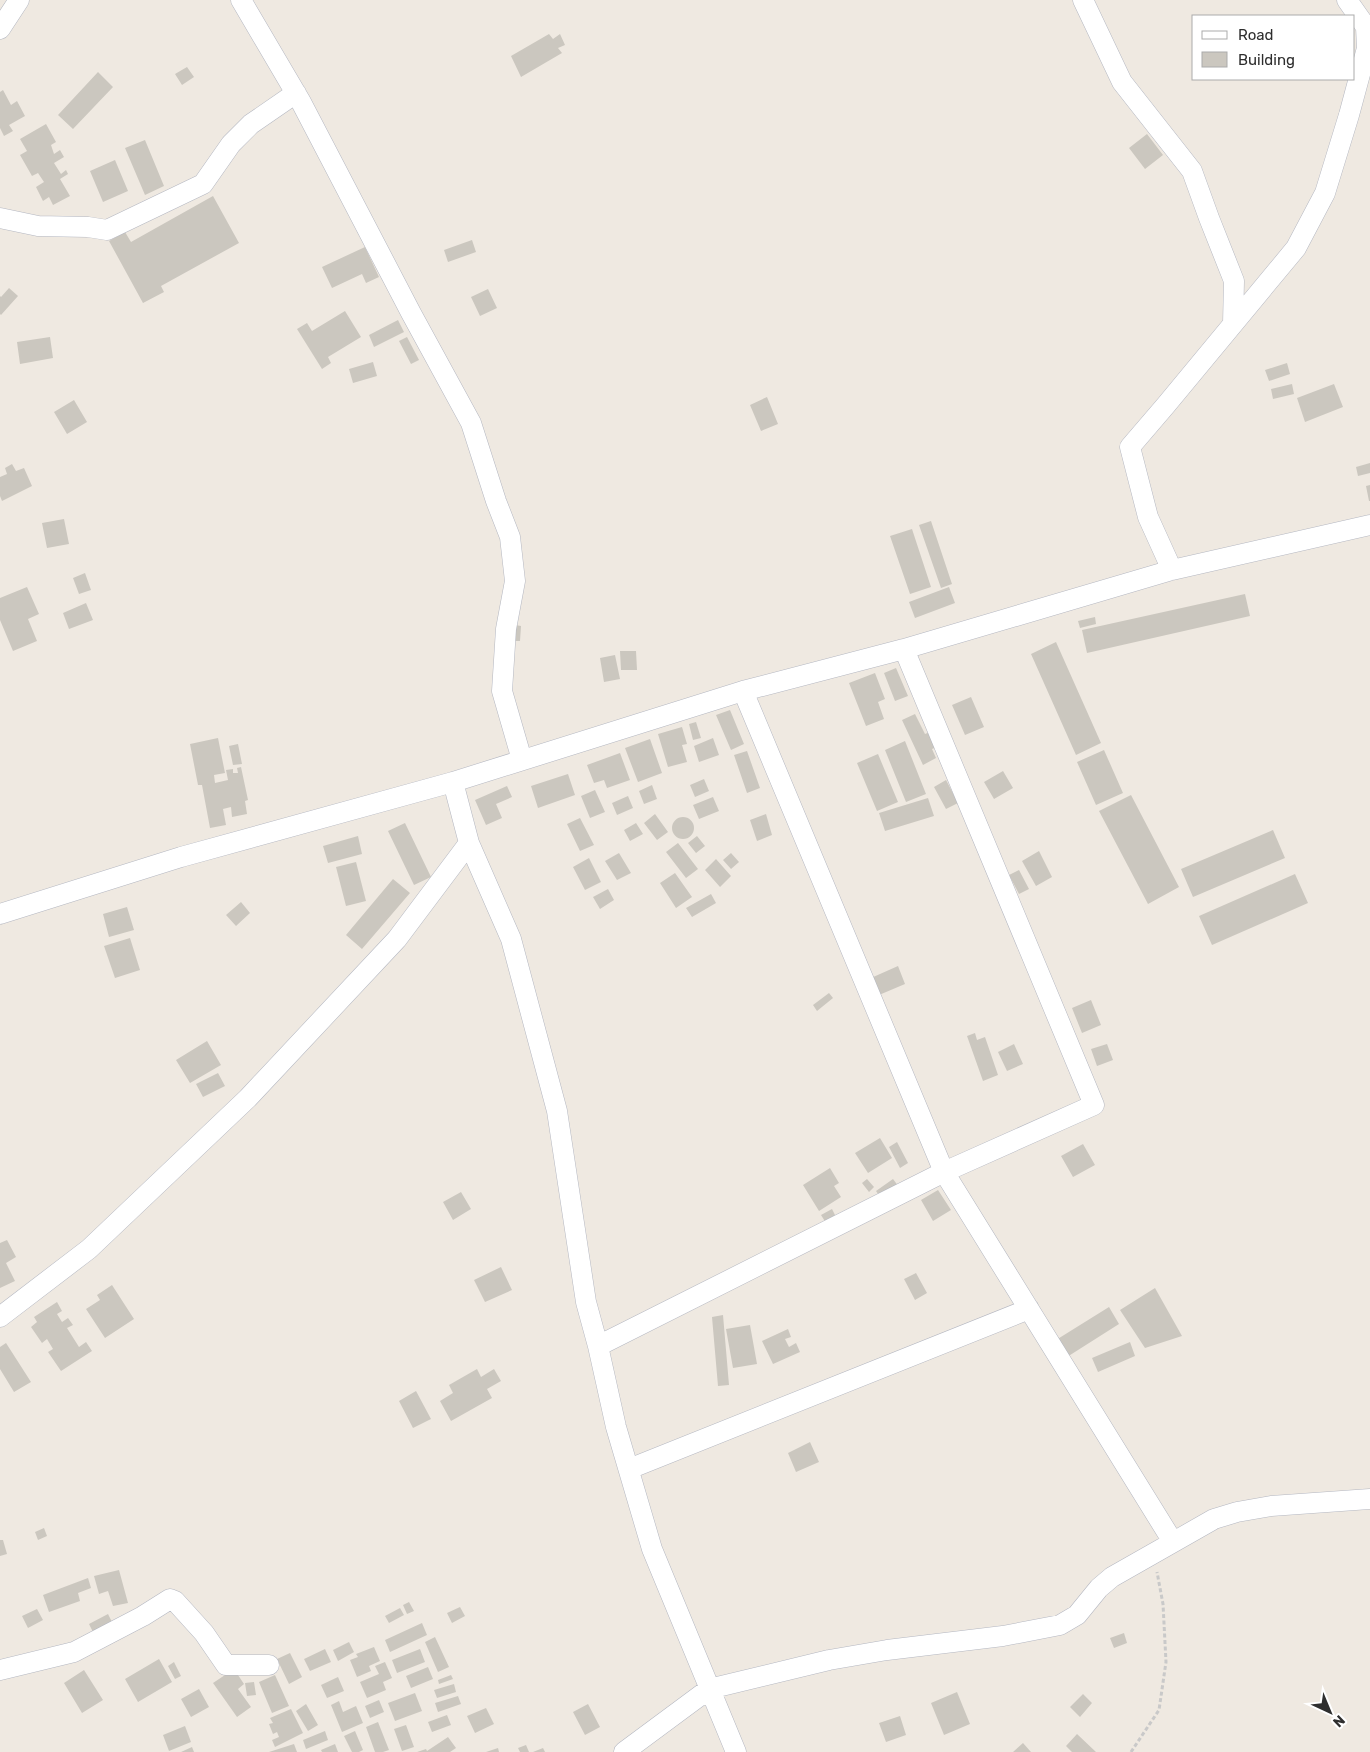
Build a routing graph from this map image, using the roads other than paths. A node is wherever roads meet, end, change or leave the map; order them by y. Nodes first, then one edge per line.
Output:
1 (19, 0) edge
2 (241, 0) edge
3 (1083, 0) edge
4 (1347, 0) edge
5 (0, 29) edge
6 (296, 93) junction
7 (0, 218) edge
8 (1233, 324) junction
9 (1370, 525) edge
10 (1172, 570) junction
11 (904, 649) junction
12 (743, 691) junction
13 (522, 760) junction
14 (453, 782) junction
15 (469, 843) junction
16 (0, 914) edge
17 (944, 1172) junction
18 (1029, 1309) junction
19 (0, 1317) edge
20 (598, 1346) junction
21 (628, 1469) junction
22 (1370, 1499) edge
23 (1173, 1542) junction
24 (269, 1665) dead end
25 (0, 1670) edge
26 (709, 1689) junction
27 (624, 1752) edge
28 (736, 1752) edge

1 - 5 street
2 - 6 street
3 - 8 street
4 - 8 street
6 - 7 street
6 - 13 street
8 - 10 street
9 - 10 street
10 - 11 street
11 - 12 street
11 - 17 street
12 - 13 street
12 - 17 street
13 - 14 street
14 - 15 street
14 - 16 street
15 - 19 street
15 - 20 street
17 - 18 street
17 - 20 street
18 - 21 street
18 - 23 street
20 - 21 street
21 - 26 street
22 - 23 street
23 - 26 street
24 - 25 street
26 - 27 street
26 - 28 street

